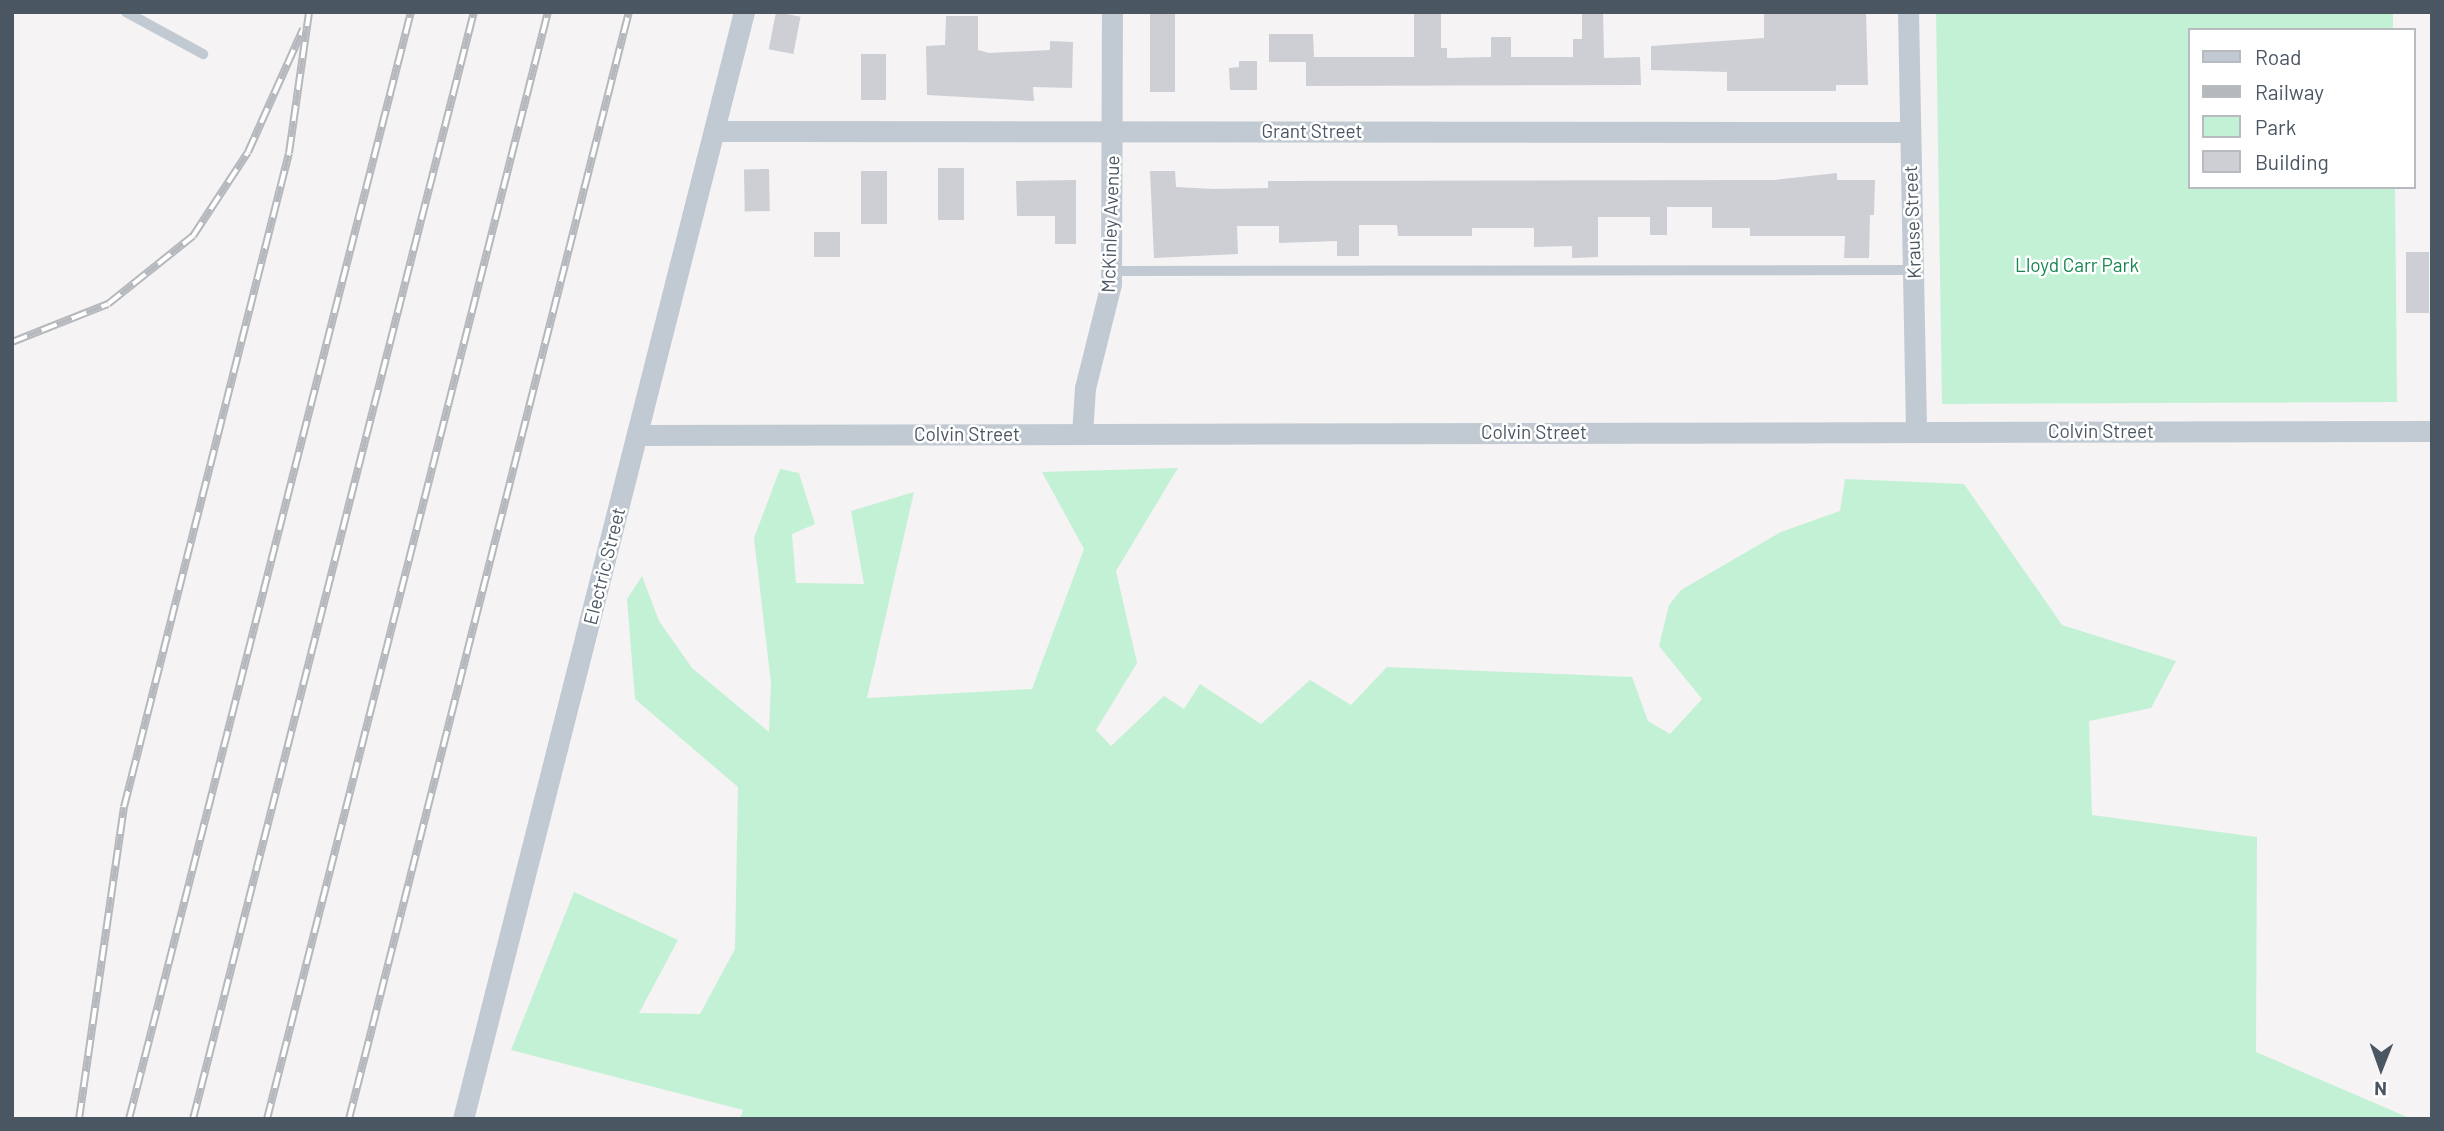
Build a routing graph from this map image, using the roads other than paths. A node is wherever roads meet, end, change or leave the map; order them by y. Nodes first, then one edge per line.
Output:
1 (126, 12) edge
2 (744, 12) edge
3 (1112, 12) edge
4 (1908, 12) edge
5 (203, 54) dead end
6 (714, 131) junction
7 (1113, 131) junction
8 (1909, 132) junction
9 (1913, 270) junction
10 (1111, 271) junction
11 (2432, 431) edge
12 (1916, 432) junction
13 (1082, 434) junction
14 (637, 435) junction
15 (463, 1119) edge

1 - 5 lane
2 - 6 street, Electric Street
3 - 7 street, McKinley Avenue
4 - 8 street, Krause Street
6 - 7 street, Grant Street
6 - 14 street, Electric Street
7 - 8 street, Grant Street
7 - 10 street, McKinley Avenue
8 - 9 street, Krause Street
9 - 10 lane
9 - 12 street, Krause Street
10 - 13 street, McKinley Avenue
11 - 12 street, Colvin Street
12 - 13 street, Colvin Street
13 - 14 street, Colvin Street
14 - 15 street, Electric Street

